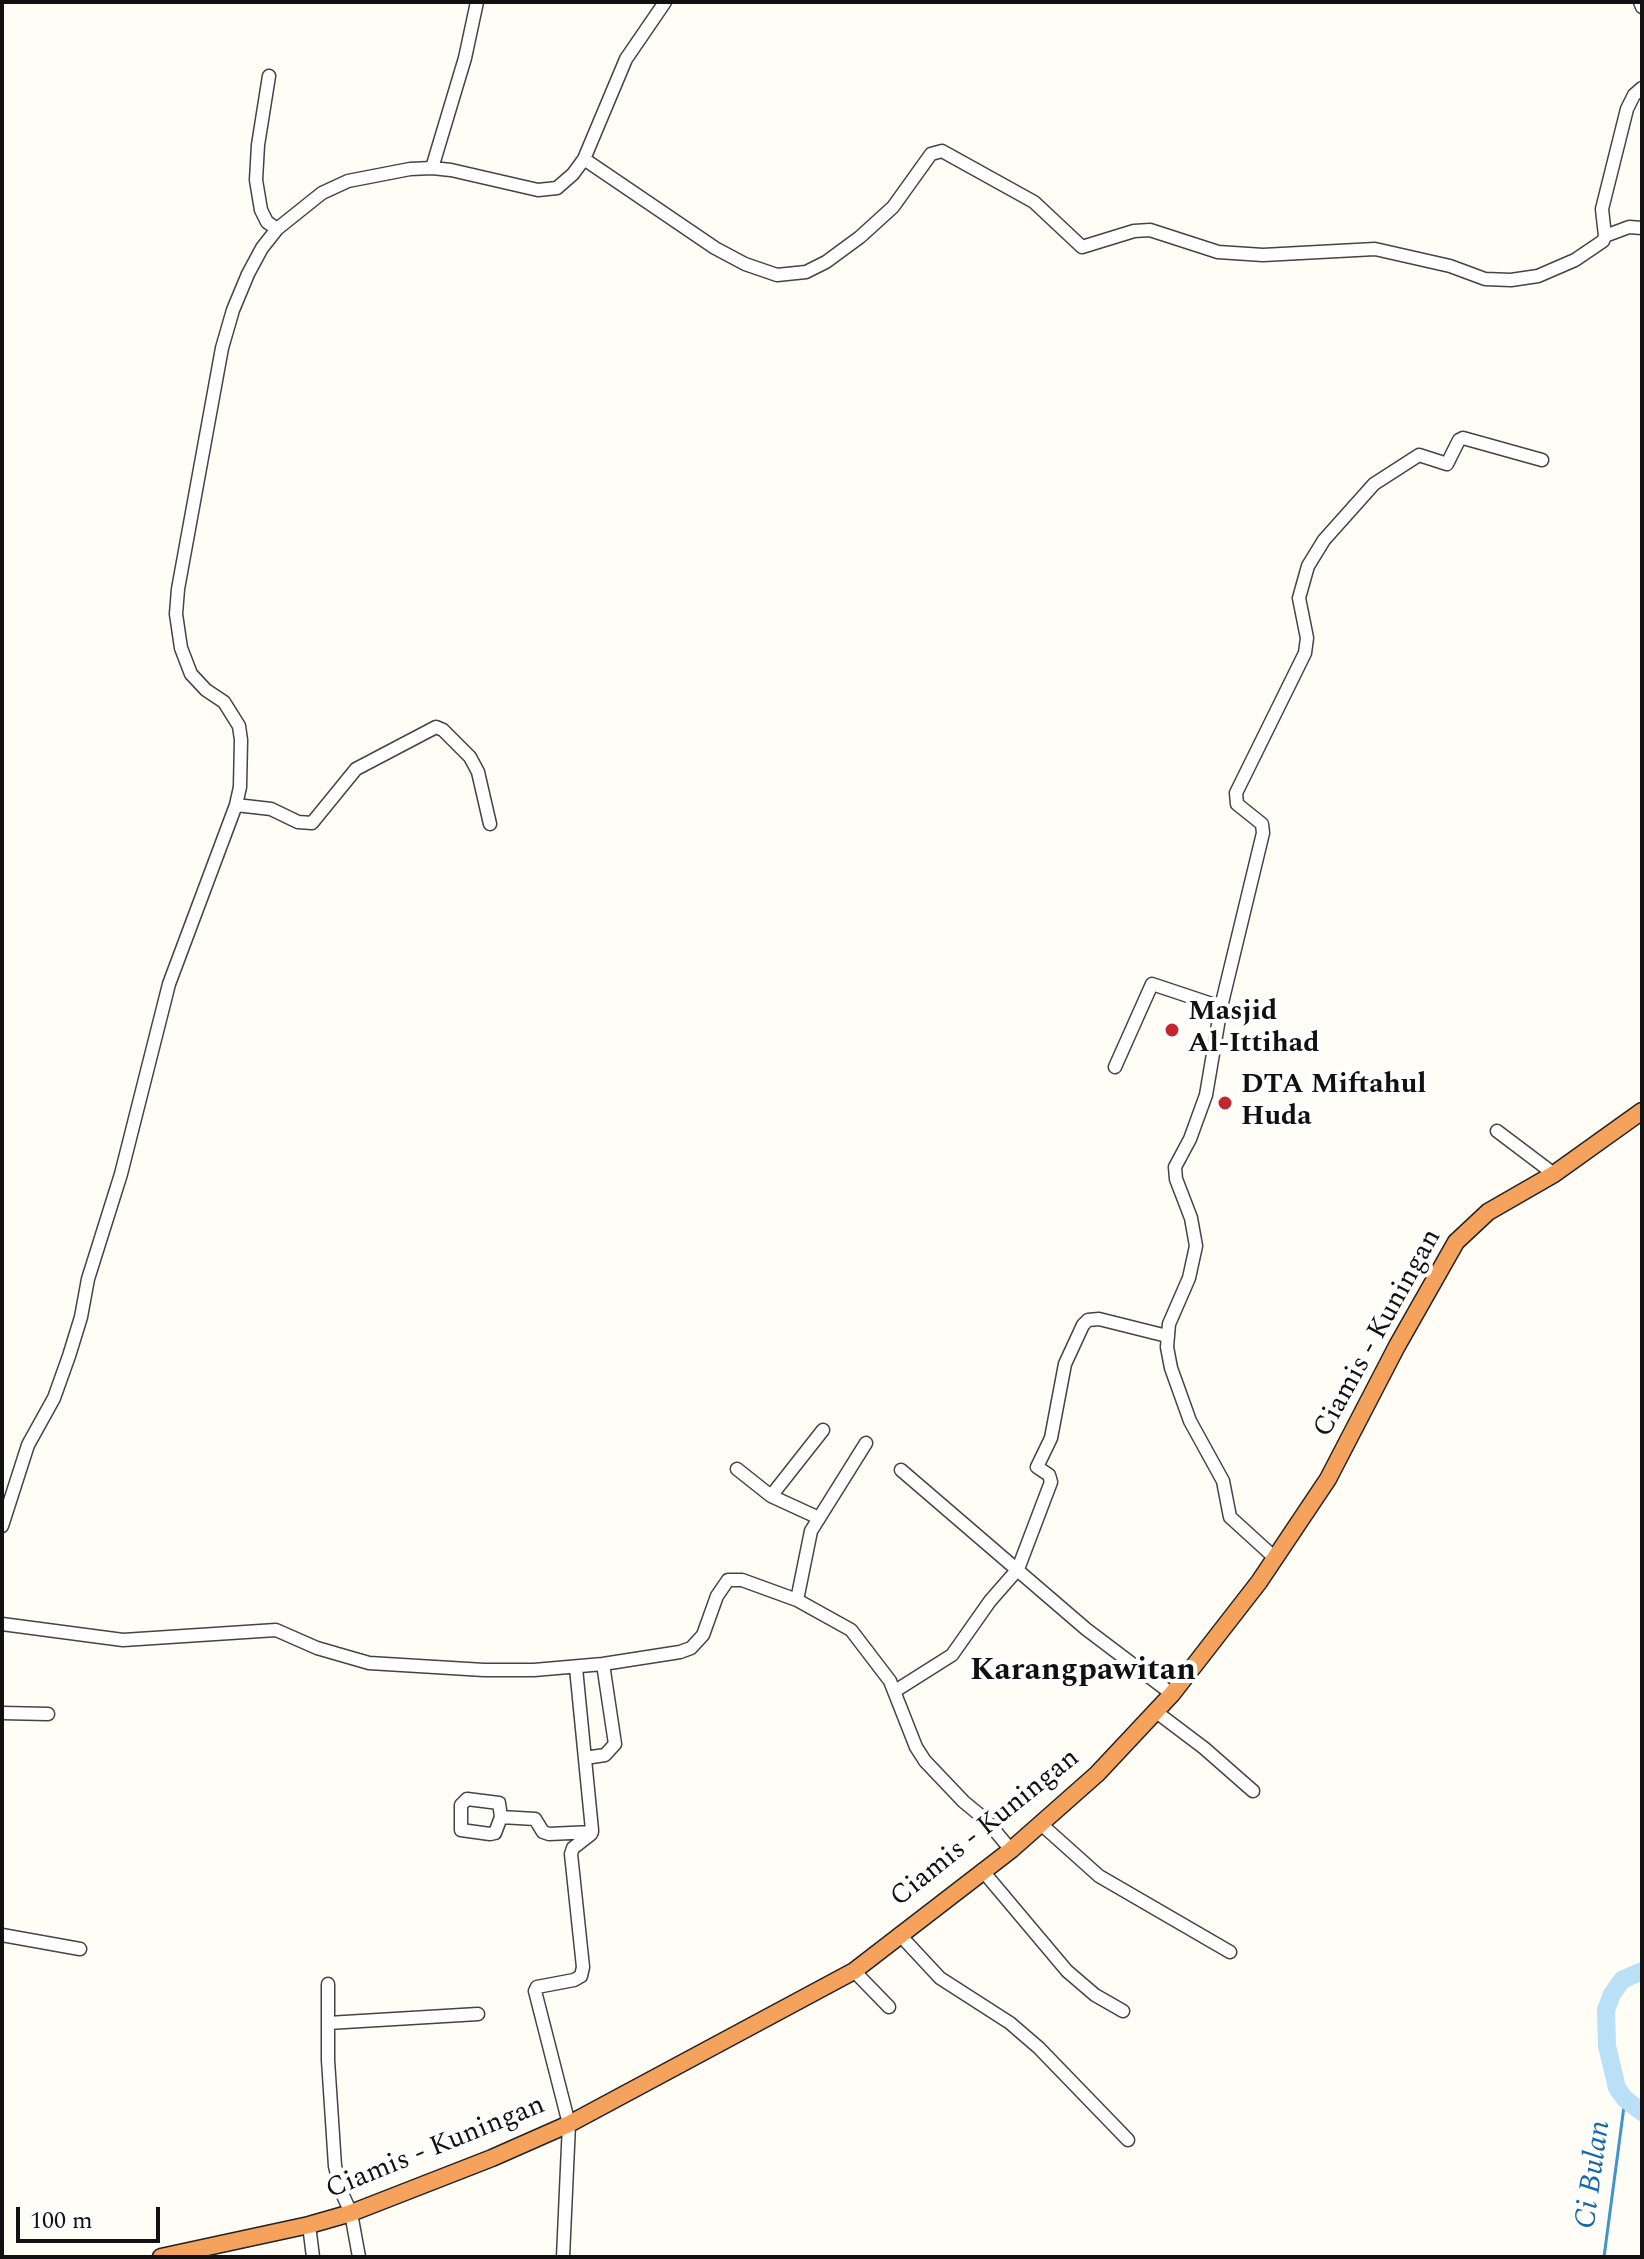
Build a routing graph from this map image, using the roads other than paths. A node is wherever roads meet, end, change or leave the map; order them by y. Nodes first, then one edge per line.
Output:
1 (477, 2) edge
2 (665, 2) edge
3 (269, 76) dead end
4 (1642, 88) edge
5 (584, 159) junction
6 (432, 168) junction
7 (1642, 228) edge
8 (277, 229) junction
9 (1605, 236) junction
10 (1542, 460) dead end
11 (236, 805) junction
12 (490, 824) dead end
13 (1221, 1007) junction
14 (1115, 1067) dead end
15 (1642, 1111) edge
16 (1497, 1131) dead end
17 (1554, 1174) junction
18 (1167, 1336) junction
19 (823, 1430) dead end
20 (866, 1443) dead end
21 (737, 1469) dead end
22 (901, 1470) dead end
23 (771, 1496) junction
24 (819, 1518) junction
25 (2, 1526) edge
26 (1275, 1558) junction
27 (1018, 1569) junction
28 (797, 1600) junction
29 (2, 1624) edge
30 (603, 1664) junction
31 (576, 1668) junction
32 (895, 1691) junction
33 (1172, 1694) junction
34 (1155, 1711) junction
35 (2, 1713) edge
36 (48, 1714) dead end
37 (585, 1758) junction
38 (1253, 1791) dead end
39 (501, 1817) dead end
40 (1042, 1825) junction
41 (592, 1832) junction
42 (1011, 1850) junction
43 (982, 1870) junction
44 (899, 1934) junction
45 (2, 1935) edge
46 (80, 1949) dead end
47 (1230, 1952) dead end
48 (854, 1971) junction
49 (328, 1984) dead end
50 (889, 2007) dead end
51 (1123, 2011) dead end
52 (478, 2014) dead end
53 (328, 2023) junction
54 (569, 2124) junction
55 (1128, 2140) dead end
56 (351, 2213) junction
57 (309, 2225) junction
58 (161, 2257) edge
59 (313, 2257) edge
60 (359, 2257) edge
61 (563, 2257) edge

1 - 6 street
2 - 5 street
3 - 8 street
4 - 9 street
5 - 6 street
5 - 9 street
6 - 8 street
7 - 9 street
8 - 11 street
10 - 13 street
11 - 12 street
11 - 25 street
13 - 14 street
13 - 18 street
15 - 17 highway, Ciamis - Kuningan
16 - 17 street
17 - 26 highway, Ciamis - Kuningan
18 - 26 street
18 - 27 street
19 - 23 street
20 - 24 street
21 - 23 street
22 - 27 street
23 - 24 street
24 - 28 street
26 - 33 highway, Ciamis - Kuningan
27 - 32 street
27 - 33 street
28 - 30 street
28 - 32 street
29 - 31 street
30 - 31 street
30 - 37 street
31 - 37 street
32 - 42 street
33 - 34 highway, Ciamis - Kuningan
34 - 38 street
34 - 40 highway, Ciamis - Kuningan
35 - 36 street
37 - 41 street
39 - 41 street
40 - 42 highway, Ciamis - Kuningan
40 - 47 street
41 - 54 street
42 - 43 highway, Ciamis - Kuningan
43 - 44 highway, Ciamis - Kuningan
43 - 51 street
44 - 48 highway, Ciamis - Kuningan
44 - 55 street
45 - 46 street
48 - 50 street
48 - 54 highway, Ciamis - Kuningan
49 - 53 street
52 - 53 street
53 - 56 street
54 - 56 highway, Ciamis - Kuningan
54 - 61 street
56 - 57 highway, Ciamis - Kuningan
56 - 60 street
57 - 58 highway, Ciamis - Kuningan
57 - 59 street

